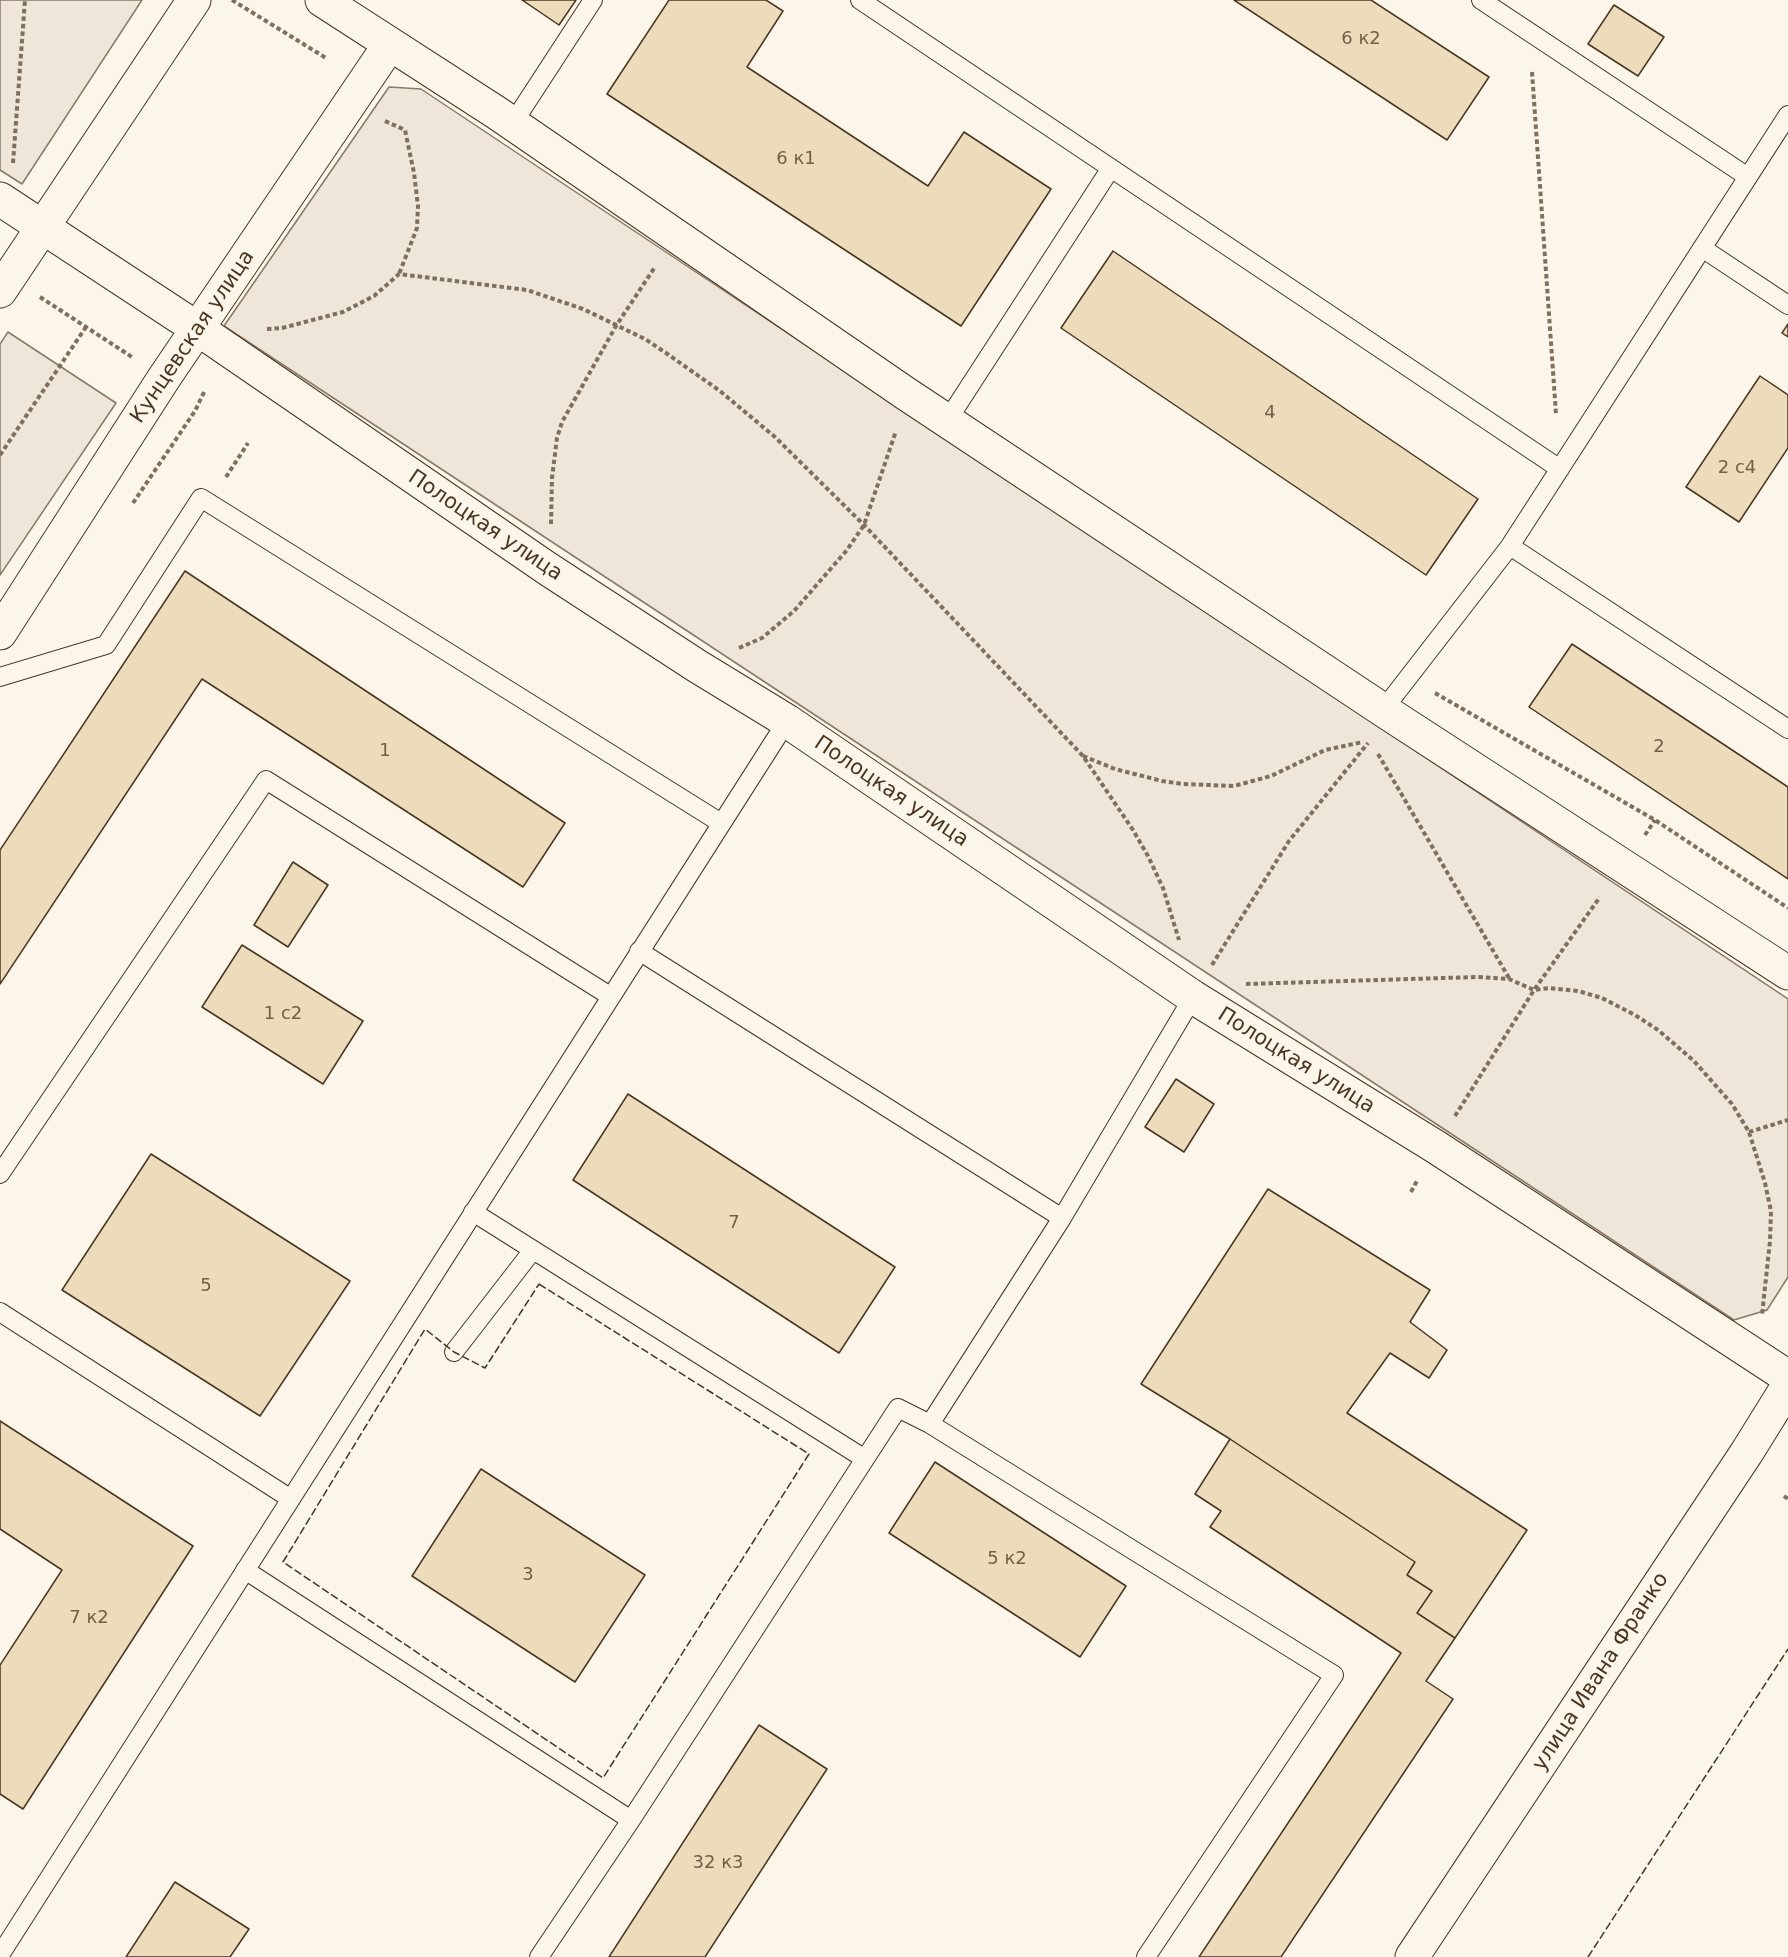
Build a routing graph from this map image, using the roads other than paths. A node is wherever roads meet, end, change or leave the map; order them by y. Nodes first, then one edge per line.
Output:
1 (194, 0) edge
2 (322, 0) edge
3 (593, 0) edge
4 (861, 0) edge
5 (1481, 0) edge
6 (390, 44) junction
7 (1788, 115) edge
8 (513, 123) junction
9 (1111, 168) junction
10 (1748, 177) junction
11 (0, 199) edge
12 (42, 228) junction
13 (1702, 248) junction
14 (0, 291) edge
15 (1788, 305) edge
16 (198, 329) junction
17 (947, 421) junction
18 (1560, 469) junction
19 (1510, 546) junction
20 (0, 633) edge
21 (0, 677) edge
22 (1383, 710) junction
23 (787, 721) junction
24 (1788, 729) edge
25 (721, 823) junction
26 (639, 951) junction
27 (1788, 973) edge
28 (610, 996) junction
29 (1193, 997) junction
30 (0, 1174) edge
31 (473, 1212) junction
32 (1062, 1218) junction
33 (533, 1250) junction
34 (0, 1312) edge
35 (454, 1352) dead end
36 (1788, 1377) edge
37 (1788, 1386) edge
38 (930, 1424) junction
39 (866, 1459) junction
40 (291, 1498) junction
41 (245, 1570) junction
42 (631, 1820) junction
43 (0, 1955) edge
44 (539, 1957) edge
45 (1146, 1957) edge
46 (1412, 1957) edge

1 - 12 street
2 - 6 street
3 - 8 lane
4 - 9 lane
5 - 10 lane
6 - 8 street
6 - 16 street, Кунцевская улица
7 - 10 lane
8 - 17 street
9 - 17 lane
9 - 18 lane
10 - 13 lane
11 - 12 street, Полоцкая улица
12 - 14 street
12 - 16 street, Полоцкая улица
13 - 15 lane
13 - 18 lane
16 - 20 street, Кунцевская улица
16 - 23 street, Полоцкая улица
17 - 22 street
18 - 19 lane
19 - 22 lane
19 - 24 lane
21 - 25 lane
22 - 27 street
23 - 25 lane
23 - 29 street, Полоцкая улица
25 - 26 lane
26 - 28 lane
26 - 32 lane
28 - 30 lane
28 - 31 lane
29 - 32 lane
29 - 36 street, Полоцкая улица
31 - 33 lane
31 - 40 lane
32 - 38 lane
33 - 35 lane
33 - 39 lane
34 - 40 lane
37 - 46 street, улица Ивана Франко
38 - 39 lane
38 - 45 lane
39 - 42 lane
40 - 41 lane
41 - 42 lane
41 - 43 lane
42 - 44 lane

